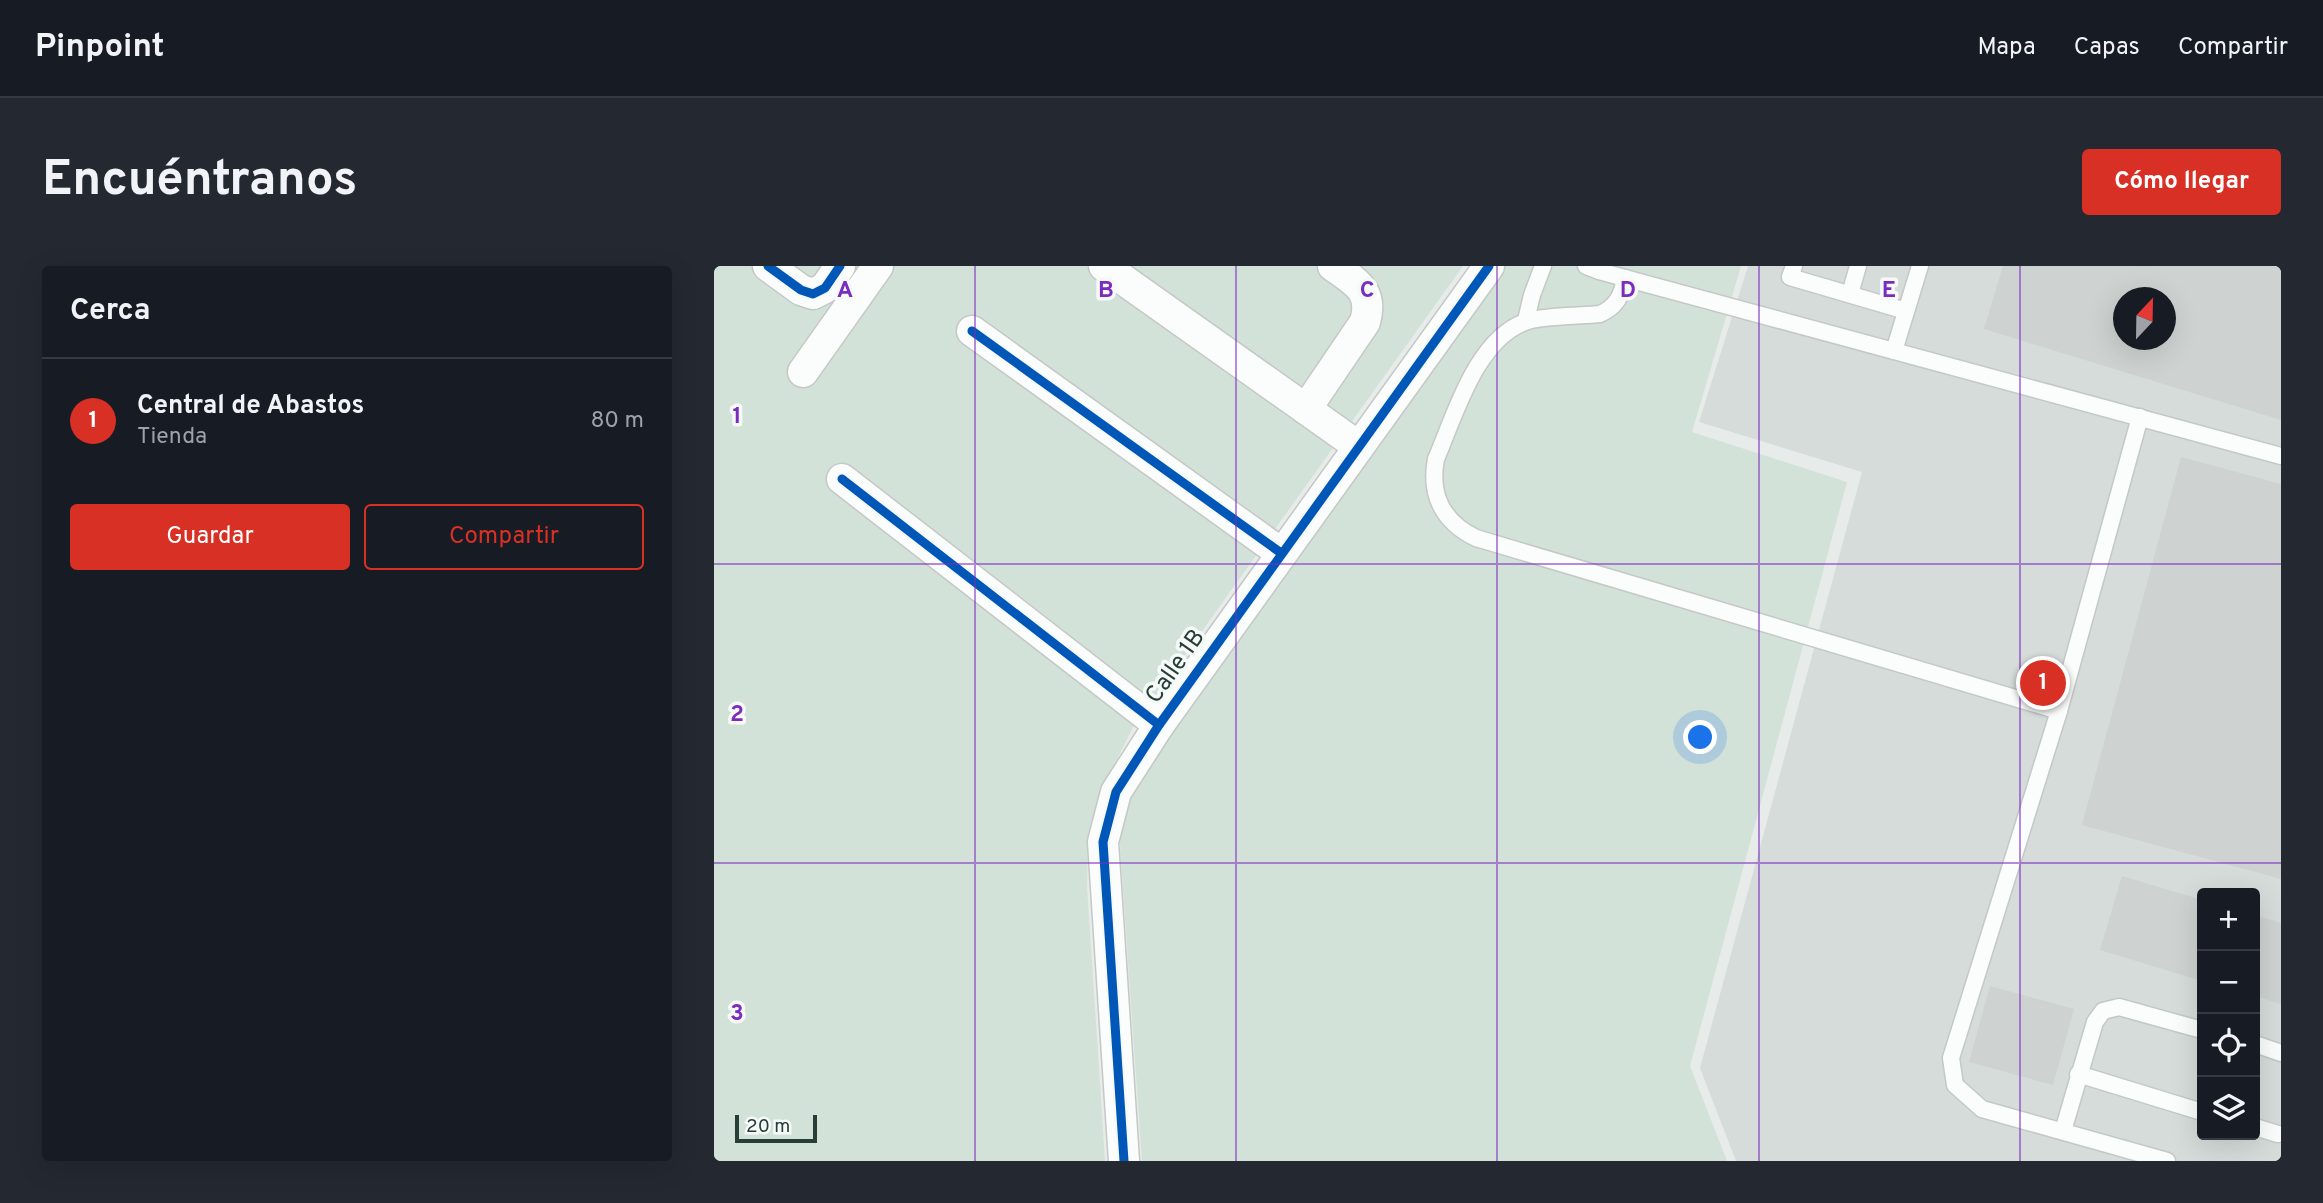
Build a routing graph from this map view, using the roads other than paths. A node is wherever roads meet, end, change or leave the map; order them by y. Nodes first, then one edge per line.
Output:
1 (768, 266) edge
2 (841, 266) edge
3 (878, 266) edge
4 (1104, 266) edge
5 (1333, 266) edge
6 (1489, 266) edge
7 (1543, 266) edge
8 (1586, 266) edge
9 (1794, 266) edge
10 (1858, 266) edge
11 (1920, 266) edge
12 (1625, 278) junction
13 (1850, 295) junction
14 (1906, 311) junction
15 (1526, 320) junction
16 (972, 331) dead end
17 (1894, 351) junction
18 (803, 372) dead end
19 (1306, 409) junction
20 (2140, 417) junction
21 (1358, 446) junction
22 (2281, 456) edge
23 (842, 479) dead end
24 (1281, 553) junction
25 (2059, 710) junction
26 (1159, 725) junction
27 (2197, 1029) edge
28 (2260, 1046) edge
29 (2281, 1053) edge
30 (2078, 1074) junction
31 (2197, 1110) edge
32 (2260, 1128) edge
33 (2063, 1131) junction
34 (2280, 1131) edge
35 (1124, 1161) edge
36 (2167, 1161) edge

1 - 2 street
3 - 18 street
4 - 19 street
5 - 19 street
6 - 21 street, Calle 1B
7 - 15 lane
8 - 12 lane
9 - 13 lane
10 - 13 lane
11 - 14 lane
12 - 15 lane
12 - 17 lane
13 - 14 lane
14 - 17 lane
15 - 25 lane
16 - 24 street
17 - 20 lane
19 - 21 street
20 - 22 lane
20 - 25 lane
21 - 24 street, Calle 1B
23 - 26 street
24 - 26 street, Calle 1B
25 - 33 lane
26 - 35 street, Calle 1B
27 - 30 lane
28 - 29 lane
30 - 31 lane
30 - 33 lane
32 - 34 lane
33 - 36 lane

